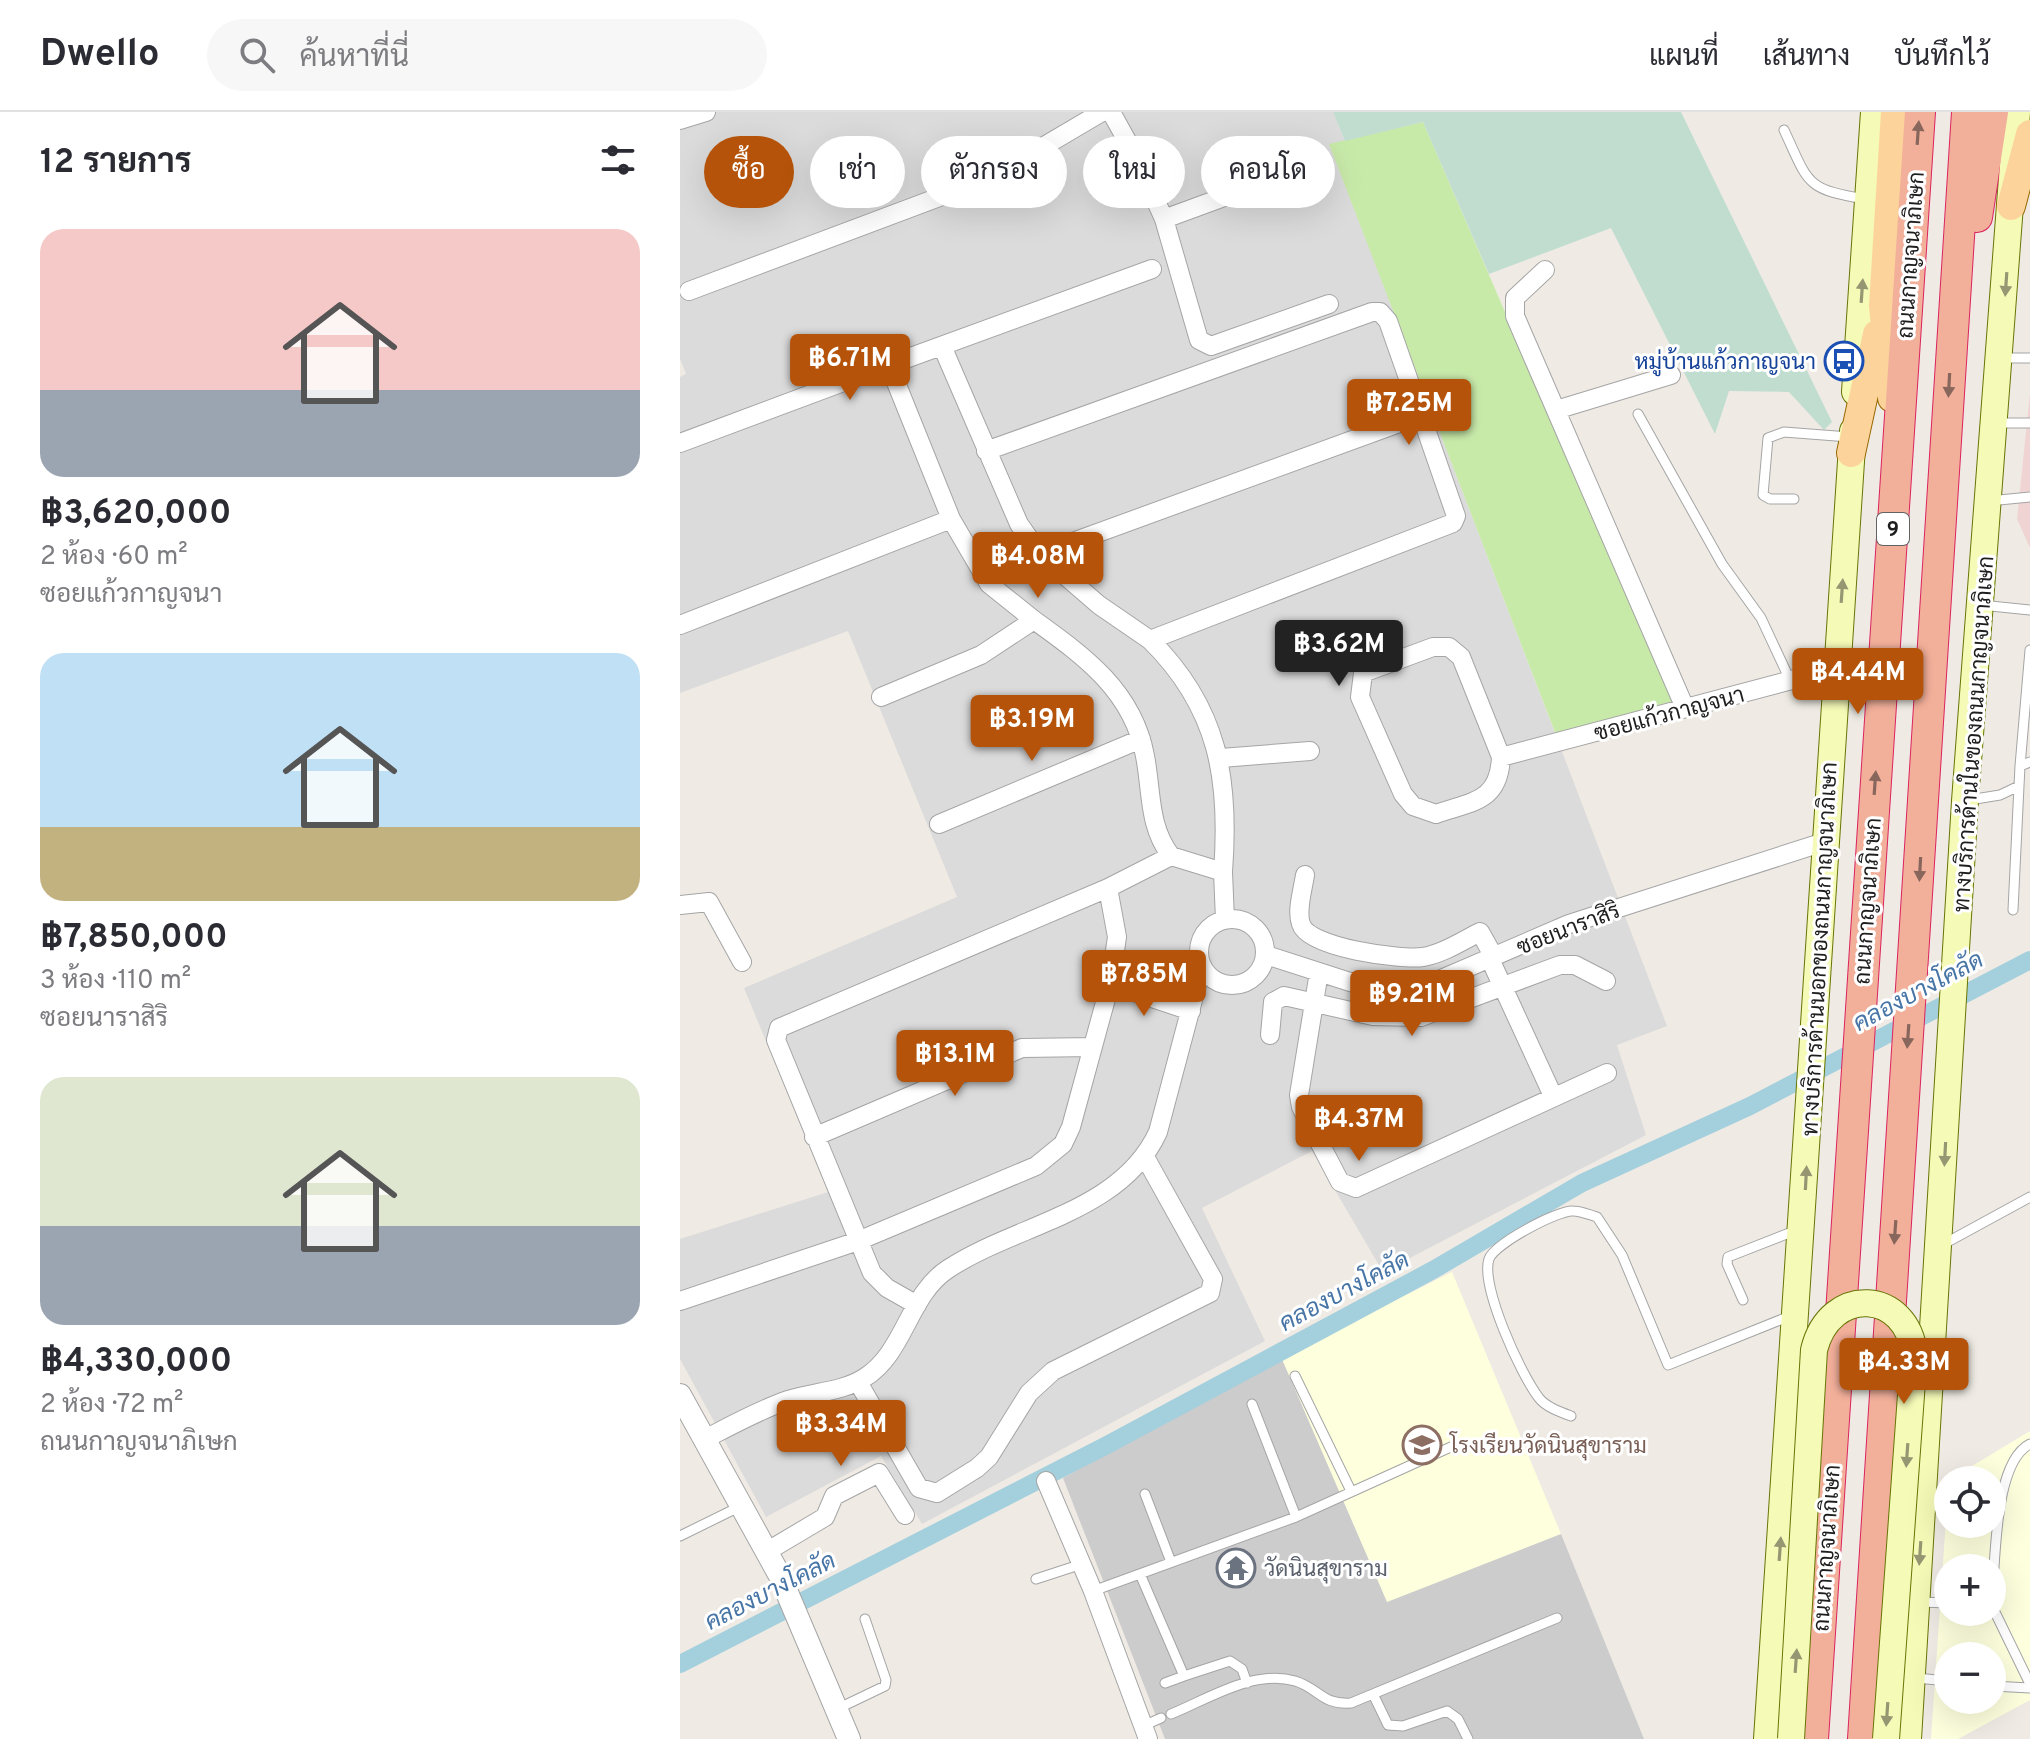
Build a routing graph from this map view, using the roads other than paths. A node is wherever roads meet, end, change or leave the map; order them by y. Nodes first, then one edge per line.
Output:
1 (706, 112) edge
2 (1102, 112) edge
3 (1111, 112) edge
4 (1874, 112) edge
5 (1895, 112) edge
6 (1920, 112) edge
7 (1967, 112) edge
8 (1993, 112) edge
9 (2017, 112) edge
10 (680, 120) edge
11 (1784, 130) dead end
12 (2030, 134) edge
13 (1201, 205) edge
14 (1878, 205) junction
15 (2011, 206) junction
16 (1164, 219) junction
17 (1152, 269) dead end
18 (1545, 270) dead end
19 (689, 291) dead end
20 (1329, 304) dead end
21 (1883, 306) junction
22 (1952, 331) junction
23 (942, 346) junction
24 (2001, 358) junction
25 (2030, 358) edge
26 (889, 365) junction
27 (1671, 375) dead end
28 (1556, 410) junction
29 (1638, 414) dead end
30 (1421, 415) junction
31 (1996, 423) junction
32 (2030, 423) edge
33 (680, 443) edge
34 (1852, 445) junction
35 (986, 451) junction
36 (1898, 458) junction
37 (2030, 497) edge
38 (1794, 499) dead end
39 (1989, 501) junction
40 (951, 519) junction
41 (1040, 554) junction
42 (1981, 605) junction
43 (2030, 610) edge
44 (1034, 620) junction
45 (680, 625) edge
46 (1150, 640) junction
47 (2030, 650) edge
48 (1837, 668) junction
49 (1790, 680) junction
50 (881, 697) dead end
51 (1685, 708) junction
52 (1141, 739) junction
53 (1310, 751) dead end
54 (1501, 757) junction
55 (1221, 758) junction
56 (2025, 764) edge
57 (2019, 786) junction
58 (1965, 801) junction
59 (939, 824) dead end
60 (1824, 842) junction
61 (1171, 856) junction
62 (1223, 872) junction
63 (1305, 875) dead end
64 (1108, 888) junction
65 (680, 905) edge
66 (2013, 910) dead end
67 (1225, 920) junction
68 (1266, 955) junction
69 (1492, 958) junction
70 (742, 962) dead end
71 (1202, 966) junction
72 (1319, 972) junction
73 (1606, 981) dead end
74 (1110, 984) junction
75 (1503, 986) junction
76 (1314, 1002) junction
77 (1191, 1011) junction
78 (1270, 1035) dead end
79 (1093, 1047) junction
80 (1607, 1073) dead end
81 (1553, 1096) junction
82 (814, 1137) junction
83 (1145, 1157) junction
84 (2030, 1197) edge
85 (1803, 1228) junction
86 (858, 1241) junction
87 (1939, 1247) junction
88 (1743, 1300) dead end
89 (680, 1301) edge
90 (917, 1305) junction
91 (1796, 1313) junction
92 (1295, 1376) dead end
93 (858, 1382) junction
94 (1252, 1404) dead end
95 (683, 1407) edge
96 (1571, 1416) dead end
97 (705, 1439) junction
98 (2030, 1444) edge
99 (1453, 1446) dead end
100 (1046, 1481) dead end
101 (1351, 1491) junction
102 (1145, 1494) dead end
103 (741, 1506) junction
104 (905, 1515) dead end
105 (1296, 1517) junction
106 (680, 1536) edge
107 (766, 1552) junction
108 (1996, 1554) edge
109 (1171, 1562) junction
110 (1082, 1564) junction
111 (1140, 1574) junction
112 (1036, 1579) dead end
113 (1093, 1591) junction
114 (1917, 1602) junction
115 (1934, 1603) edge
116 (1557, 1618) dead end
117 (865, 1619) dead end
118 (2002, 1626) edge
119 (1184, 1676) junction
120 (1911, 1678) junction
121 (1934, 1680) edge
122 (1165, 1683) dead end
123 (1247, 1683) junction
124 (2006, 1686) edge
125 (2030, 1686) edge
126 (1373, 1694) junction
127 (837, 1709) junction
128 (1171, 1714) dead end
129 (1151, 1728) edge
130 (849, 1739) edge
131 (1468, 1739) edge
132 (1767, 1739) edge
133 (1791, 1739) edge
134 (1813, 1739) edge
135 (1863, 1739) edge
136 (1886, 1739) edge
137 (1908, 1739) edge

1 - 10 street
2 - 19 street
3 - 16 street
4 - 14 main road, ทางบริการด้านนอกของถนนกาญจนาภิเษก
5 - 14 main road
36 -> 6 highway, ถนนกาญจนาภิเษก / 9
7 - 22 highway, 9
8 - 22 highway
9 - 15 main road, ทางบริการด้านในของถนนกาญจนาภิเษก
11 - 14 lane
12 - 15 main road
13 - 16 street
14 - 21 main road
34 -> 14 main road, ทางบริการด้านนอกของถนนกาญจนาภิเษก
15 -> 24 main road, ทางบริการด้านในของถนนกาญจนาภิเษก
16 - 20 street
17 - 23 street
18 - 28 street
21 - 34 main road
21 - 36 main road
22 -> 135 highway, 9
23 - 26 street
23 - 35 street
24 - 25 lane
24 - 31 main road, ทางบริการด้านในของถนนกาญจนาภิเษก
26 - 33 street
26 - 40 street
27 - 28 street
28 - 51 street
29 - 49 lane
30 - 35 street
30 - 41 street
30 - 46 street
31 - 32 lane
31 - 39 main road, ทางบริการด้านในของถนนกาญจนาภิเษก
34 - 38 lane
48 -> 34 main road, ทางบริการด้านนอกของถนนกาญจนาภิเษก
35 - 41 street
134 -> 36 highway, ถนนกาญจนาภิเษก / 9
37 - 39 lane
39 - 42 main road, ทางบริการด้านในของถนนกาญจนาภิเษก
40 - 44 street
40 - 45 street
41 - 46 street
42 - 43 lane
42 - 58 main road, ทางบริการด้านในของถนนกาญจนาภิเษก
44 - 50 street
44 - 52 street
46 - 55 street
47 - 56 lane
48 - 49 street, ซอยแก้วกาญจนา
48 - 60 main road, ทางบริการด้านนอกของถนนกาญจนาภิเษก
49 - 51 street, ซอยแก้วกาญจนา
51 - 54 street, ซอยแก้วกาญจนา
52 - 59 street
52 - 61 street
53 - 55 street
54 - 54 street
55 - 62 street
56 - 57 lane
57 - 58 lane
57 - 66 lane
58 -> 87 main road, ทางบริการด้านในของถนนกาญจนาภิเษก
60 - 69 street, ซอยนาราสิริ
85 -> 60 main road, ทางบริการด้านนอกของถนนกาญจนาภิเษก
61 - 62 street
61 - 64 street
62 - 67 street
63 - 69 street
64 - 74 street
64 - 82 street
65 - 70 street
67 - 68 street
67 - 71 street
68 - 71 street
68 - 72 street, ซอยนาราสิริ
69 - 72 street, ซอยนาราสิริ
69 - 75 street
71 - 77 street
72 - 76 street
73 - 75 street
74 - 77 street
74 - 79 street
75 - 76 street
75 - 81 street
76 - 78 street
76 - 81 street
77 - 83 street
79 - 82 street
79 - 86 street
80 - 81 street
82 - 86 street
83 - 90 street
83 - 93 street
84 - 87 lane
85 - 88 lane
85 - 91 main road, ทางบริการด้านนอกของถนนกาญจนาภิเษก
86 - 89 street
86 - 90 street
87 -> 114 main road, ทางบริการด้านในของถนนกาญจนาภิเษก
90 - 93 street
91 - 96 lane
132 -> 91 main road, ทางบริการด้านนอกของถนนกาญจนาภิเษก
92 - 101 lane
93 - 97 street
94 - 105 lane
95 - 97 street
97 - 103 street
98 - 108 lane
99 - 101 lane
100 - 110 street
101 - 105 lane
102 - 109 lane
103 - 106 lane
103 - 107 street
104 - 107 street
105 - 109 lane
107 - 127 street
109 - 111 lane
110 - 112 lane
110 - 113 street
111 - 113 lane
111 - 119 lane
113 - 129 street
114 - 115 lane
114 - 120 main road, ทางบริการด้านในของถนนกาญจนาภิเษก
116 - 126 lane
117 - 127 lane
118 - 125 lane
119 - 122 lane
119 - 123 lane
120 - 121 lane
120 - 137 main road, ทางบริการด้านในของถนนกาญจนาภิเษก
123 - 126 lane
123 - 128 lane
124 - 125 lane
126 - 131 lane
127 - 130 street
133 -> 136 main road, bridge

